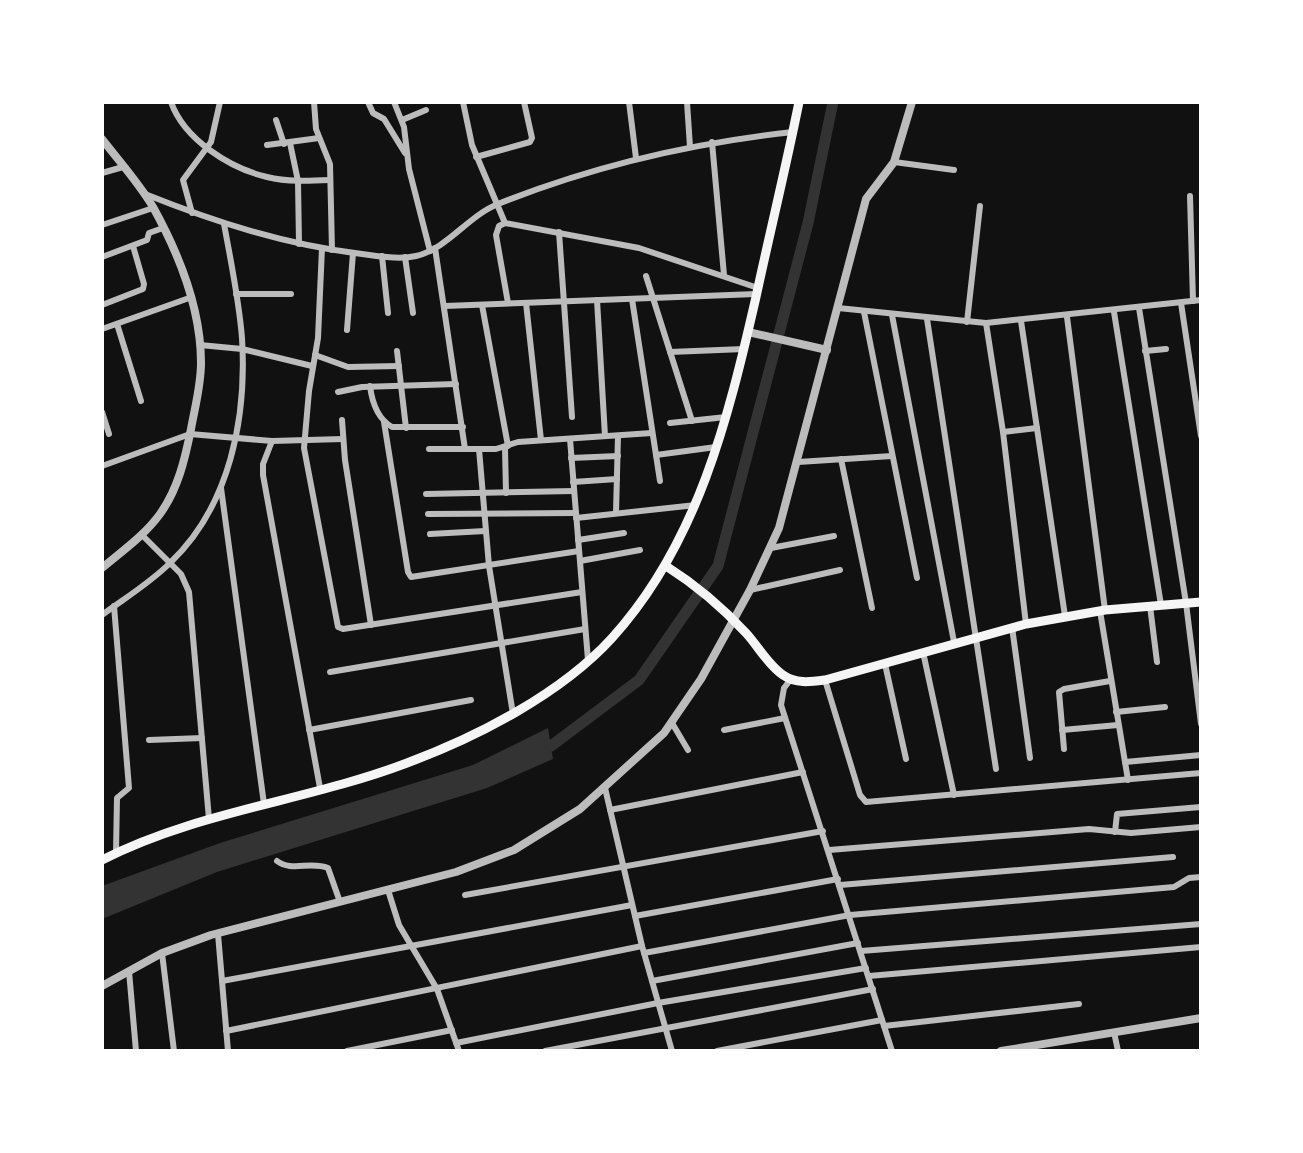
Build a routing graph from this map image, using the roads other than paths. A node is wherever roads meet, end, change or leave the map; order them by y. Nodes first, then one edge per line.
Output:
1 (171, 102) edge
2 (220, 102) edge
3 (314, 102) edge
4 (368, 102) edge
5 (394, 102) edge
6 (463, 102) edge
7 (524, 102) edge
8 (629, 102) edge
9 (687, 102) edge
10 (799, 102) edge
11 (912, 102) edge
12 (426, 110) dead end
13 (276, 120) dead end
14 (402, 120) junction
15 (793, 132) junction
16 (319, 138) junction
17 (102, 139) edge
18 (712, 142) junction
19 (287, 144) junction
20 (267, 145) dead end
21 (690, 147) junction
22 (207, 148) junction
23 (407, 156) junction
24 (476, 157) junction
25 (636, 158) junction
26 (894, 162) junction
27 (123, 167) junction
28 (954, 170) dead end
29 (102, 173) edge
30 (330, 180) junction
31 (298, 181) junction
32 (145, 194) junction
33 (1190, 196) dead end
34 (495, 205) junction
35 (980, 206) dead end
36 (153, 208) junction
37 (192, 213) junction
38 (505, 223) junction
39 (224, 224) junction
40 (102, 225) edge
41 (163, 228) junction
42 (559, 232) junction
43 (299, 244) junction
44 (133, 246) junction
45 (322, 248) junction
46 (432, 249) junction
47 (332, 250) junction
48 (353, 253) junction
49 (382, 256) junction
50 (102, 257) edge
51 (405, 257) junction
52 (724, 275) junction
53 (646, 276) dead end
54 (757, 291) junction
55 (236, 294) junction
56 (291, 294) dead end
57 (192, 297) junction
58 (653, 298) junction
59 (632, 299) junction
60 (597, 300) junction
61 (564, 301) junction
62 (1197, 301) edge
63 (508, 303) junction
64 (526, 303) junction
65 (1181, 303) junction
66 (102, 305) edge
67 (482, 305) junction
68 (445, 306) junction
69 (838, 308) junction
70 (1139, 308) junction
71 (864, 312) junction
72 (1114, 312) junction
73 (388, 313) dead end
74 (413, 313) dead end
75 (892, 315) junction
76 (1067, 317) junction
77 (927, 319) junction
78 (1021, 321) junction
79 (967, 322) junction
80 (986, 323) junction
81 (117, 324) junction
82 (102, 329) edge
83 (347, 330) dead end
84 (753, 333) junction
85 (200, 345) junction
86 (242, 349) junction
87 (744, 349) junction
88 (1166, 349) dead end
89 (827, 350) junction
90 (397, 351) dead end
91 (1145, 351) junction
92 (670, 352) junction
93 (315, 355) junction
94 (312, 366) junction
95 (399, 366) junction
96 (456, 384) junction
97 (401, 385) junction
98 (370, 386) junction
99 (338, 392) dead end
100 (141, 401) dead end
101 (102, 412) edge
102 (572, 417) dead end
103 (727, 417) junction
104 (342, 420) dead end
105 (692, 421) junction
106 (384, 422) junction
107 (670, 423) dead end
108 (463, 427) junction
109 (406, 428) junction
110 (1037, 428) junction
111 (1003, 432) junction
112 (652, 433) junction
113 (109, 434) dead end
114 (190, 434) junction
115 (605, 436) junction
116 (618, 436) junction
117 (1201, 436) edge
118 (235, 439) junction
119 (343, 439) junction
120 (570, 439) junction
121 (541, 440) junction
122 (272, 441) junction
123 (304, 441) junction
124 (507, 447) junction
125 (718, 447) junction
126 (429, 449) dead end
127 (465, 449) junction
128 (479, 449) junction
129 (656, 455) junction
130 (618, 456) junction
131 (892, 456) junction
132 (571, 458) junction
133 (841, 459) junction
134 (798, 462) junction
135 (102, 466) edge
136 (617, 479) junction
137 (660, 481) dead end
138 (573, 482) junction
139 (221, 488) junction
140 (574, 491) junction
141 (482, 493) junction
142 (506, 493) junction
143 (426, 494) dead end
144 (696, 505) junction
145 (616, 513) junction
146 (428, 514) dead end
147 (484, 514) junction
148 (576, 516) junction
149 (485, 531) junction
150 (624, 533) dead end
151 (430, 534) dead end
152 (142, 535) junction
153 (834, 536) dead end
154 (578, 540) junction
155 (771, 548) junction
156 (640, 550) dead end
157 (579, 551) junction
158 (580, 561) junction
159 (170, 563) junction
160 (489, 566) junction
161 (102, 568) edge
162 (670, 569) junction
163 (840, 570) dead end
164 (917, 578) dead end
165 (750, 590) junction
166 (582, 592) junction
167 (1201, 602) edge
168 (1186, 603) junction
169 (1156, 605) junction
170 (114, 606) junction
171 (495, 606) junction
172 (872, 608) dead end
173 (1102, 610) junction
174 (102, 615) edge
175 (1065, 616) junction
176 (733, 620) junction
177 (1026, 624) junction
178 (371, 625) junction
179 (1012, 627) junction
180 (585, 629) junction
181 (977, 635) junction
182 (954, 642) junction
183 (501, 644) junction
184 (923, 652) junction
185 (588, 660) junction
186 (1157, 662) dead end
187 (885, 664) junction
188 (330, 672) dead end
189 (791, 679) junction
190 (825, 680) junction
191 (1110, 681) junction
192 (471, 700) dead end
193 (1165, 707) dead end
194 (1116, 712) junction
195 (513, 714) junction
196 (785, 718) junction
197 (672, 723) junction
198 (1201, 724) edge
199 (1118, 725) junction
200 (309, 730) junction
201 (724, 730) dead end
202 (1062, 730) junction
203 (202, 738) junction
204 (149, 740) dead end
205 (1064, 749) dead end
206 (688, 750) dead end
207 (1201, 755) edge
208 (1030, 758) dead end
209 (906, 759) dead end
210 (1125, 762) junction
211 (996, 769) dead end
212 (803, 772) junction
213 (1201, 773) edge
214 (1128, 780) junction
215 (320, 788) junction
216 (605, 788) junction
217 (954, 795) junction
218 (264, 804) junction
219 (1201, 807) edge
220 (610, 810) junction
221 (209, 819) junction
222 (1201, 827) edge
223 (823, 831) junction
224 (1115, 832) junction
225 (829, 850) junction
226 (116, 852) junction
227 (1173, 857) dead end
228 (102, 860) edge
229 (277, 861) dead end
230 (625, 866) junction
231 (1201, 877) edge
232 (839, 882) junction
233 (388, 890) junction
234 (465, 895) dead end
235 (340, 902) junction
236 (632, 905) junction
237 (850, 915) junction
238 (635, 916) junction
239 (1201, 924) edge
240 (218, 934) junction
241 (858, 943) junction
242 (413, 947) junction
243 (1201, 947) edge
244 (643, 950) junction
245 (861, 951) junction
246 (162, 953) junction
247 (866, 968) junction
248 (129, 971) junction
249 (869, 976) junction
250 (222, 981) junction
251 (652, 981) junction
252 (102, 986) edge
253 (437, 989) junction
254 (873, 989) junction
255 (658, 1003) junction
256 (1079, 1004) dead end
257 (1201, 1018) edge
258 (883, 1023) junction
259 (665, 1027) junction
260 (452, 1030) junction
261 (226, 1031) junction
262 (1114, 1032) junction
263 (458, 1047) edge
264 (1022, 1049) edge
265 (136, 1051) edge
266 (174, 1051) edge
267 (228, 1051) edge
268 (347, 1051) edge
269 (545, 1051) edge
270 (672, 1051) edge
271 (717, 1051) edge
272 (892, 1051) edge
273 (1001, 1051) edge
274 (1118, 1051) edge

1 - 22 street
2 - 22 street
3 - 16 street
4 - 23 street
5 - 14 street
6 - 24 street
7 - 24 street
8 - 25 street
9 - 21 street
10 - 15 main road
11 - 26 street
12 - 14 street
13 - 19 street
14 - 23 street
15 - 18 street
15 - 54 main road
16 - 19 street
16 - 30 street
17 - 27 street
18 - 21 street
18 - 52 street
19 - 20 street
19 - 31 street
21 - 25 street
22 - 31 street
22 - 37 street
23 - 46 street
24 - 34 street
25 - 34 street
26 - 28 street
26 - 69 street
27 - 29 street
27 - 32 street
30 - 31 street
30 - 47 street
31 - 43 street
32 - 36 street
32 - 37 street
33 - 62 street
34 - 38 street
34 - 46 street
35 - 79 street
36 - 40 street
36 - 41 street
37 - 39 street
38 - 42 street
38 - 63 street
39 - 43 street
39 - 55 street
41 - 44 street
41 - 57 street
42 - 52 street
42 - 61 street
43 - 45 street
44 - 50 street
44 - 66 street
45 - 47 street
45 - 93 street
46 - 51 street
46 - 68 street
47 - 48 street
48 - 49 street
48 - 83 street
49 - 51 street
49 - 73 street
51 - 74 street
52 - 54 street
53 - 58 street
54 - 58 street
54 - 84 main road
55 - 56 street
55 - 86 street
57 - 81 street
57 - 85 street
58 - 59 street
58 - 92 street
59 - 60 street
59 - 112 street
60 - 61 street
60 - 115 street
61 - 64 street
61 - 102 street
62 - 65 street
63 - 64 street
63 - 67 street
64 - 121 street
65 - 70 street
65 - 117 street
67 - 68 street
67 - 124 street
68 - 96 street
69 - 71 street
69 - 89 street
70 - 72 street
70 - 91 street
71 - 75 street
71 - 131 street
72 - 76 street
72 - 169 street
75 - 77 street
75 - 182 street
76 - 78 street
76 - 173 street
77 - 79 street
77 - 181 street
78 - 80 street
78 - 110 street
79 - 80 street
80 - 111 street
81 - 82 street
81 - 100 street
84 - 87 main road
84 - 89 street
85 - 86 street
85 - 114 street
86 - 94 street
86 - 118 street
87 - 92 street
87 - 103 main road
88 - 91 street
89 - 134 street
90 - 95 street
91 - 168 street
92 - 105 street
93 - 94 street
93 - 95 street
94 - 123 street
95 - 97 street
96 - 97 street
96 - 108 street
97 - 98 street
97 - 109 street
98 - 99 street
98 - 106 street
101 - 113 street
103 - 105 street
103 - 125 main road
104 - 119 street
105 - 107 street
106 - 109 street
106 - 160 street
108 - 109 street
108 - 127 street
110 - 111 street
110 - 175 street
111 - 177 street
112 - 116 street
112 - 129 street
114 - 118 street
114 - 135 street
114 - 152 street
115 - 116 street
115 - 120 street
116 - 130 street
118 - 122 street
118 - 139 street
119 - 123 street
119 - 178 street
120 - 121 street
120 - 132 street
121 - 124 street
122 - 123 street
122 - 200 street
123 - 178 street
124 - 128 street
124 - 142 street
125 - 129 street
125 - 144 main road
126 - 127 street
127 - 128 street
128 - 141 street
129 - 137 street
130 - 132 street
130 - 136 street
131 - 133 street
131 - 164 street
132 - 138 street
133 - 134 street
133 - 172 street
134 - 155 street
136 - 138 street
136 - 145 street
138 - 140 street
139 - 159 street
139 - 218 street
140 - 142 street
140 - 148 street
141 - 142 street
141 - 143 street
141 - 147 street
144 - 145 street
144 - 162 main road
145 - 148 street
146 - 147 street
147 - 148 street
147 - 149 street
148 - 154 street
149 - 151 street
149 - 160 street
150 - 154 street
152 - 159 street
152 - 161 street
153 - 155 street
154 - 157 street
155 - 165 street
156 - 158 street
157 - 158 street
157 - 160 street
158 - 166 street
159 - 170 street
159 - 203 street
160 - 171 street
162 - 176 main road
162 - 185 main road
163 - 165 street
165 - 176 street
166 - 171 street
166 - 180 street
167 - 168 main road
168 - 169 main road
168 - 198 street
169 - 173 main road
169 - 186 street
170 - 174 street
170 - 226 street
171 - 178 street
171 - 183 street
173 - 175 main road
173 - 191 street
175 - 177 main road
176 - 189 main road
176 - 197 street
177 - 179 main road
179 - 181 main road
179 - 208 street
180 - 183 street
180 - 185 street
181 - 182 main road
181 - 211 street
182 - 184 main road
183 - 188 street
183 - 195 street
184 - 187 main road
184 - 217 street
185 - 195 main road
187 - 190 main road
187 - 209 street
189 - 190 main road
189 - 196 street
190 - 217 street
191 - 194 street
191 - 202 street
192 - 200 street
193 - 194 street
194 - 199 street
195 - 215 main road
196 - 201 street
196 - 212 street
197 - 206 street
197 - 216 street
199 - 202 street
199 - 210 street
200 - 215 street
202 - 205 street
203 - 204 street
203 - 221 street
207 - 210 street
210 - 214 street
212 - 220 street
212 - 223 street
213 - 214 street
214 - 217 street
215 - 218 main road
216 - 220 street
216 - 233 street
218 - 221 main road
219 - 224 street
220 - 230 street
221 - 226 main road
222 - 224 street
223 - 225 street
223 - 230 street
224 - 225 street
225 - 232 street
226 - 228 main road
227 - 232 street
229 - 235 street
230 - 234 street
230 - 236 street
231 - 237 street
232 - 237 street
232 - 238 street
233 - 235 street
233 - 242 street
235 - 240 street
236 - 238 street
236 - 242 street
237 - 241 street
237 - 244 street
238 - 244 street
239 - 245 street
240 - 246 street
240 - 250 street
241 - 245 street
241 - 251 street
242 - 250 street
242 - 253 street
243 - 249 street
244 - 251 street
244 - 253 street
245 - 247 street
246 - 248 street
246 - 266 street
247 - 249 street
247 - 255 street
248 - 252 street
248 - 265 street
249 - 254 street
250 - 261 street
251 - 255 street
253 - 260 street
253 - 261 street
254 - 258 street
254 - 259 street
255 - 259 street
255 - 263 street
256 - 258 street
257 - 262 street
258 - 271 street
258 - 272 street
259 - 269 street
259 - 270 street
260 - 263 street
260 - 268 street
261 - 267 street
262 - 264 street
262 - 274 street
264 - 273 street

